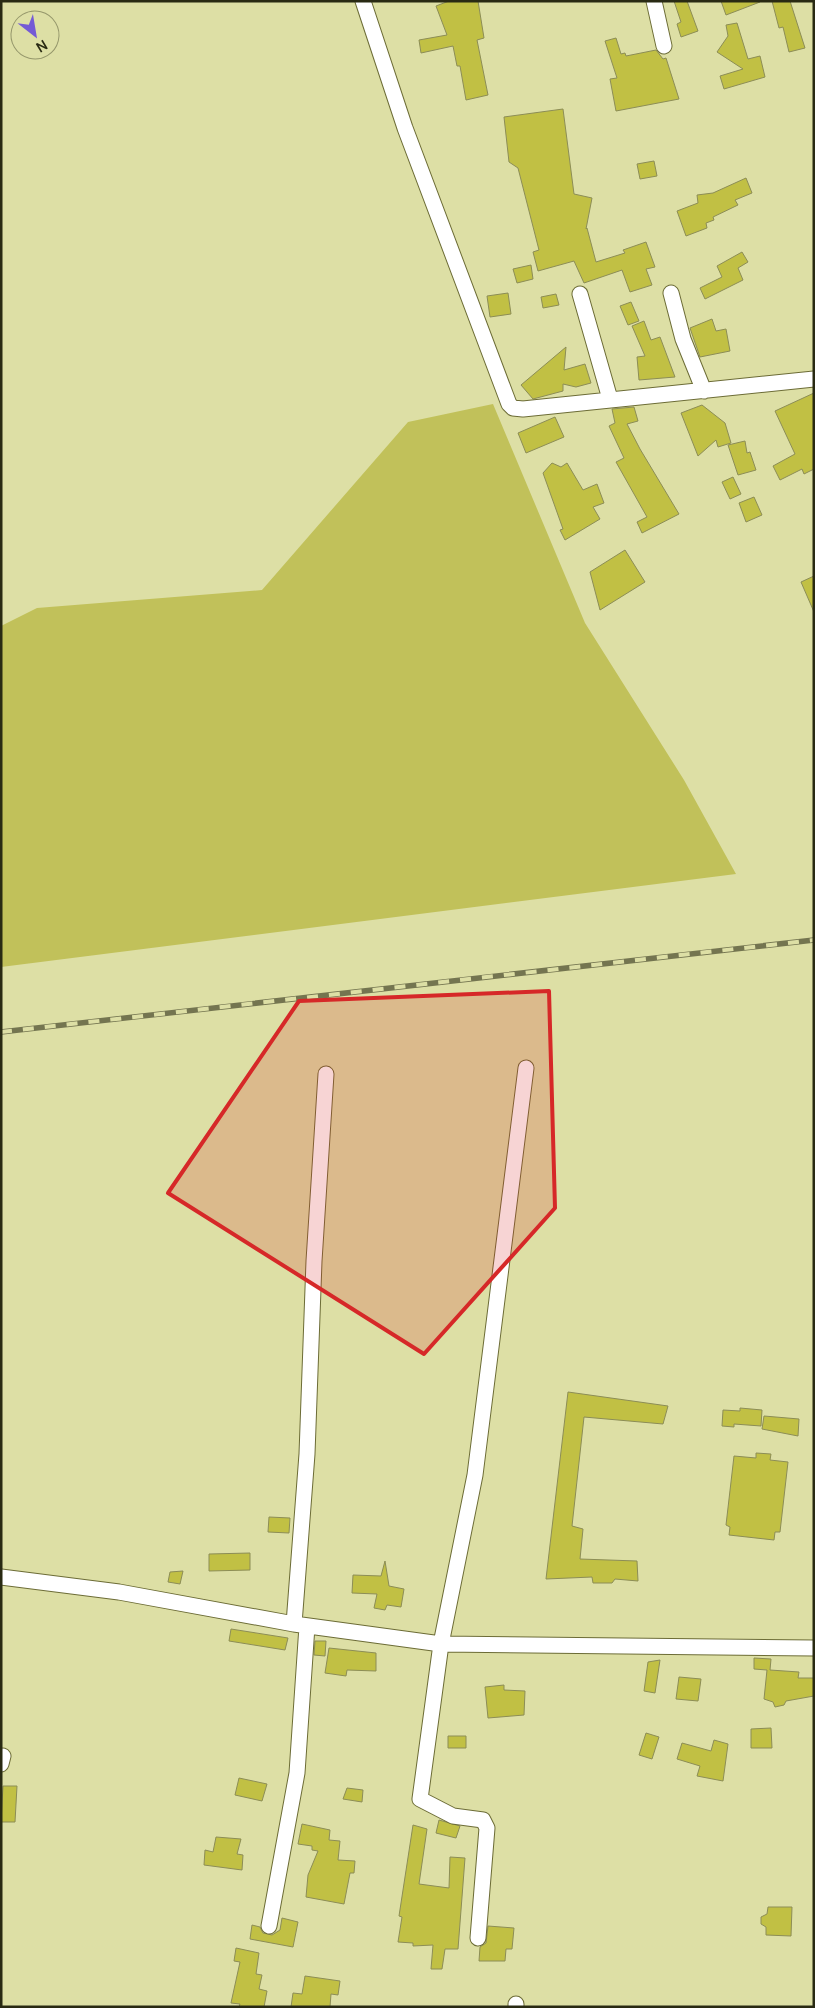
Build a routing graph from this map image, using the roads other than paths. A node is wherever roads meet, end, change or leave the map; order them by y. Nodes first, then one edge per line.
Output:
1 (363, 1) edge
2 (654, 1) edge
3 (664, 46) dead end
4 (671, 293) dead end
5 (580, 294) dead end
6 (814, 379) edge
7 (704, 391) junction
8 (610, 399) junction
9 (526, 1068) dead end
10 (326, 1074) dead end
11 (1, 1577) edge
12 (301, 1625) junction
13 (441, 1644) junction
14 (814, 1648) edge
15 (269, 1926) dead end
16 (478, 1938) dead end

1 - 8 street
2 - 3 street
4 - 7 street
5 - 8 street
6 - 7 street
7 - 8 street
9 - 13 street
10 - 12 street
11 - 12 street
12 - 13 street
12 - 15 street
13 - 14 street
13 - 16 street

